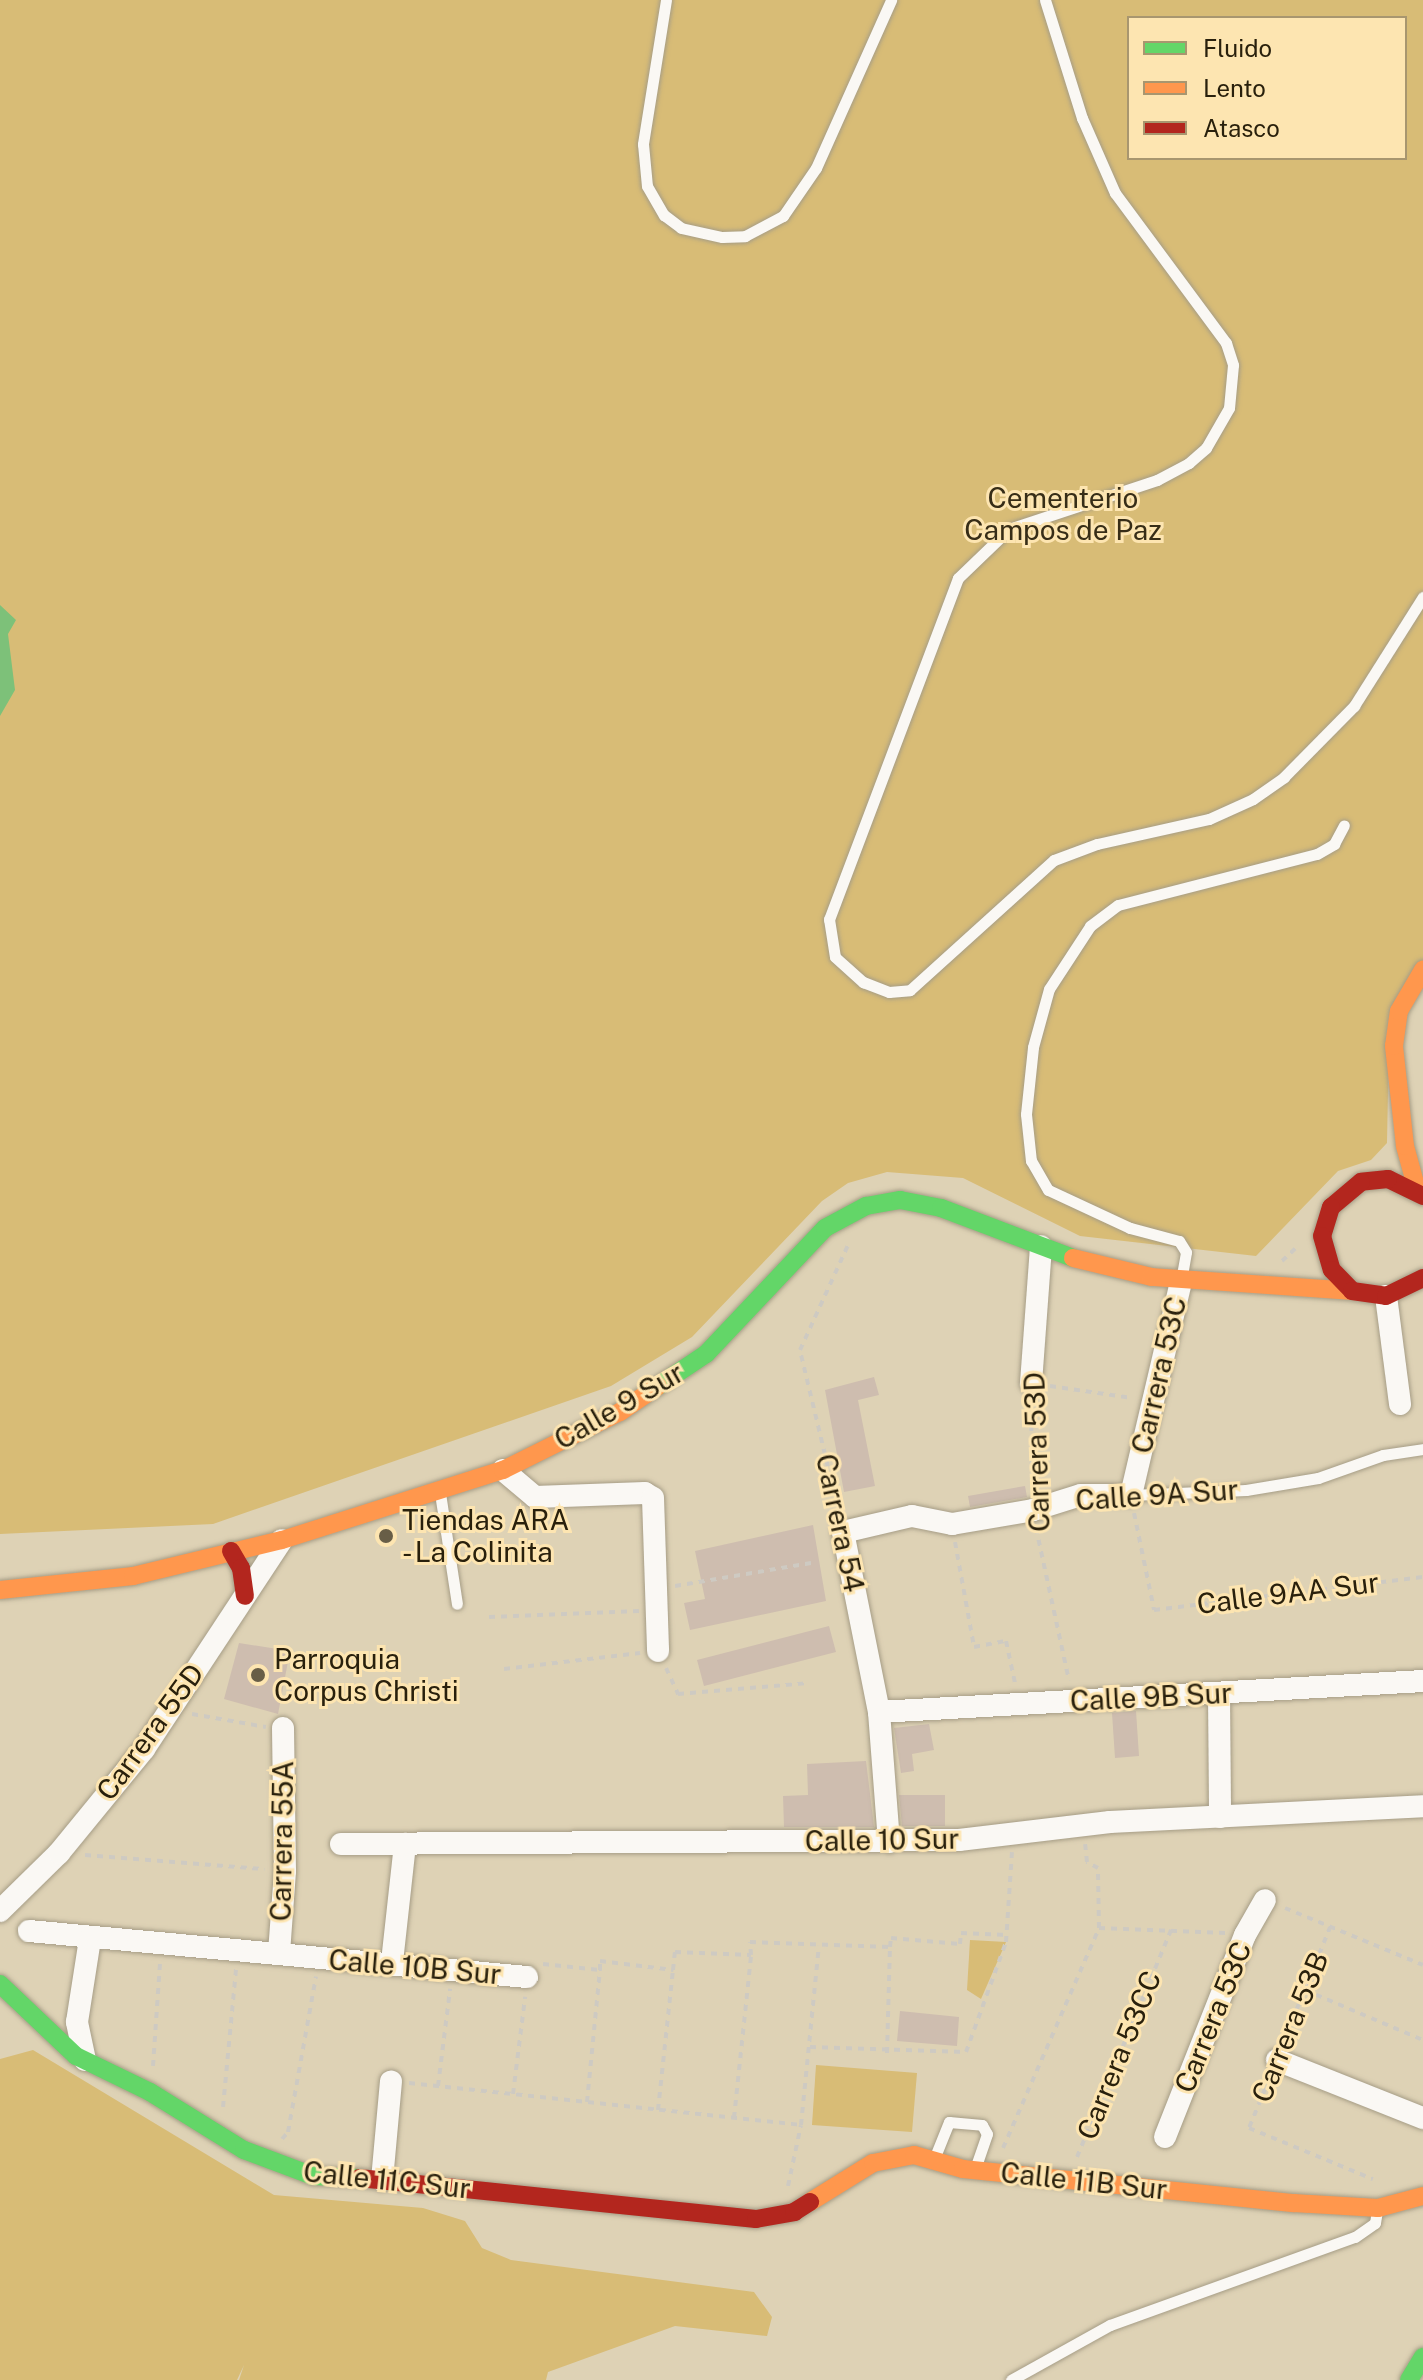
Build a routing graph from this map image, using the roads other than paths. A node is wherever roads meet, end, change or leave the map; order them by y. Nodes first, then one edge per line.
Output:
1 (666, 0) edge
2 (891, 0) edge
3 (1045, 0) edge
4 (1423, 597) edge
5 (1344, 825) dead end
6 (1423, 970) edge
7 (1405, 1146) junction
8 (1388, 1179) junction
9 (1420, 1192) edge
10 (1322, 1236) junction
11 (1041, 1246) junction
12 (1423, 1278) edge
13 (1181, 1281) junction
14 (1280, 1285) junction
15 (1352, 1291) junction
16 (1392, 1295) junction
17 (1421, 1305) dead end
18 (1031, 1383) road end
19 (1400, 1404) dead end
20 (1423, 1449) edge
21 (503, 1470) junction
22 (440, 1492) junction
23 (1131, 1495) junction
24 (843, 1532) joint
25 (282, 1540) junction
26 (231, 1551) junction
27 (0, 1590) edge
28 (245, 1596) junction
29 (457, 1604) dead end
30 (658, 1651) road end
31 (1423, 1681) edge
32 (1219, 1694) junction
33 (879, 1712) junction
34 (283, 1728) dead end
35 (1423, 1806) edge
36 (1220, 1817) junction
37 (889, 1842) junction
38 (341, 1844) dead end
39 (405, 1844) junction
40 (1265, 1900) road end
41 (0, 1911) edge
42 (29, 1931) dead end
43 (90, 1939) junction
44 (279, 1953) junction
45 (392, 1962) junction
46 (527, 1977) road end
47 (0, 1984) edge
48 (77, 2022) junction
49 (62, 2044) junction
50 (85, 2060) junction
51 (1277, 2060) road end
52 (391, 2081) road end
53 (1423, 2118) edge
54 (1165, 2137) dead end
55 (934, 2160) junction
56 (984, 2171) junction
57 (382, 2180) junction
58 (1416, 2203) edge
59 (1378, 2208) junction
60 (781, 2216) joint
61 (1423, 2357) edge
62 (1011, 2380) edge
63 (1409, 2380) edge

1 - 2 lane
3 - 4 lane
5 - 13 lane
6 - 7 main road
7 - 8 main road
7 - 9 main road
8 - 9 main road
8 - 10 main road
10 - 14 main road
10 - 15 main road
11 - 13 main road, Calle 9 Sur
11 - 18 street, Carrera 53D
11 - 21 main road, Calle 9 Sur
12 - 16 main road
13 - 14 main road, Calle 9 Sur
13 - 23 street, Carrera 53C
14 - 15 main road, Calle 9 Sur
15 - 16 main road, Calle 9 Sur
16 - 17 main road, Calle 9 Sur
16 - 19 street
20 - 23 lane, Calle 9A Sur
21 - 22 main road, Calle 9 Sur
21 - 30 street
22 - 25 main road, Calle 9 Sur
22 - 29 lane
23 - 24 street, Calle 9A Sur
24 - 33 street, Carrera 54
25 - 26 main road, Calle 9 Sur
25 - 28 street, Carrera 55D
26 - 27 main road, Calle 9 Sur
26 - 28 main road
28 - 41 street, Carrera 55D
31 - 32 street, Calle 9B Sur
32 - 33 street, Calle 9B Sur
32 - 36 street
33 - 37 street, Carrera 54
34 - 44 street, Carrera 55A
35 - 36 street, Calle 10 Sur
36 - 37 street, Calle 10 Sur
37 - 39 street, Calle 10 Sur
38 - 39 street, Calle 10 Sur
39 - 45 street
40 - 54 street, Carrera 53C
42 - 43 street, Calle 10B Sur
43 - 44 street, Calle 10B Sur
43 - 48 street
44 - 45 street, Calle 10B Sur
45 - 46 street, Calle 10B Sur
47 - 49 main road, Calle 11C Sur
48 - 49 street
48 - 50 street
49 - 50 main road, Calle 11C Sur
50 - 57 main road, Calle 11C Sur
51 - 53 street
52 - 57 street
55 - 56 main road, Calle 11B Sur
55 - 56 lane
55 - 60 main road, Calle 11B Sur
56 - 59 main road, Calle 11B Sur
57 - 60 main road, Calle 11C Sur
58 - 59 main road, Calle 11B Sur
59 - 62 lane
61 - 63 main road

